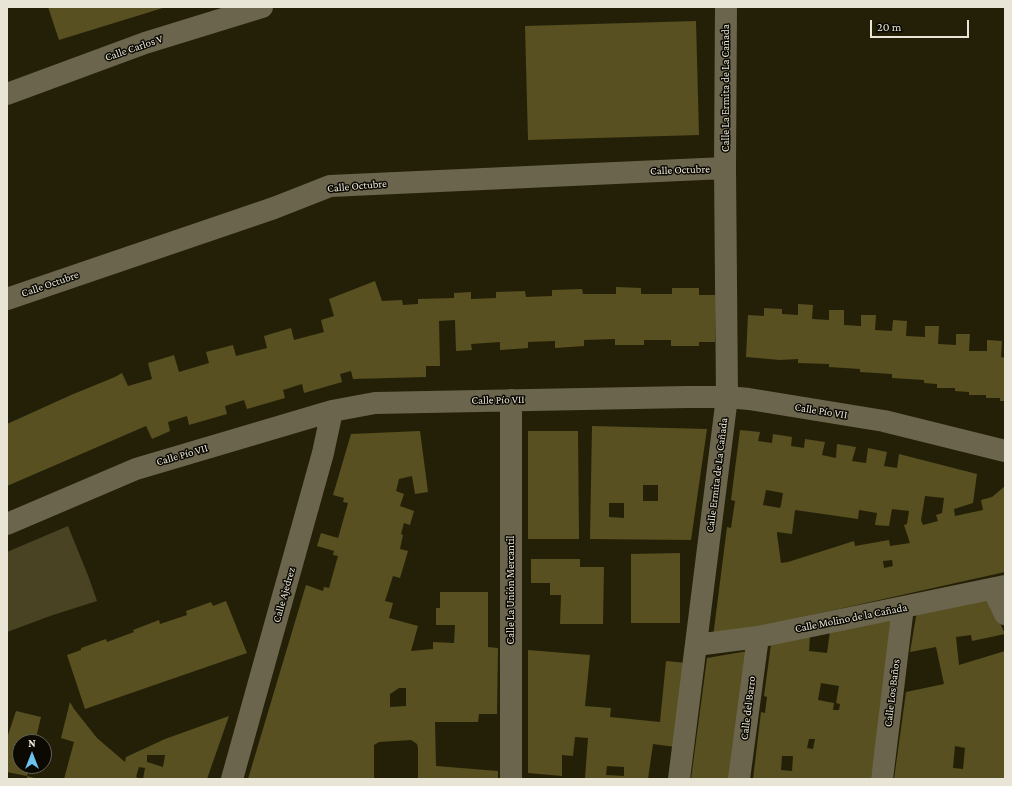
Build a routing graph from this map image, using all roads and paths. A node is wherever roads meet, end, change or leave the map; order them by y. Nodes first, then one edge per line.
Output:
1 (262, 7) edge
2 (726, 7) edge
3 (7, 94) edge
4 (726, 168) junction
5 (7, 299) edge
6 (727, 397) junction
7 (511, 400) junction
8 (332, 411) junction
9 (1005, 451) edge
10 (7, 524) edge
11 (999, 587) edge
12 (903, 607) junction
13 (1005, 614) edge
14 (758, 637) junction
15 (696, 645) junction
16 (232, 779) edge
17 (511, 779) edge
18 (679, 779) edge
19 (739, 779) edge
20 (882, 779) edge

1 - 3 street, Calle Carlos V
2 - 4 street, Calle La Ermita de La Cañada
4 - 5 street, Calle Octubre
4 - 6 street, Calle Ermita de La Cañada
6 - 7 street, Calle Pío VII
6 - 9 street, Calle Pío VII
6 - 15 street, Calle Ermita de La Cañada
7 - 8 street, Calle Pío VII
7 - 17 street, Calle La Unión Mercantil
8 - 10 street, Calle Pío VII
8 - 16 street, Calle Ajedrez
11 - 12 street, Calle Molino de la Cañada
11 - 13 street
12 - 14 street, Calle Molino de la Cañada
12 - 20 street, Calle Los Baños
14 - 15 street, Calle Molino de la Cañada
14 - 19 street, Calle del Barro
15 - 18 street, Calle Ermita de La Cañada

